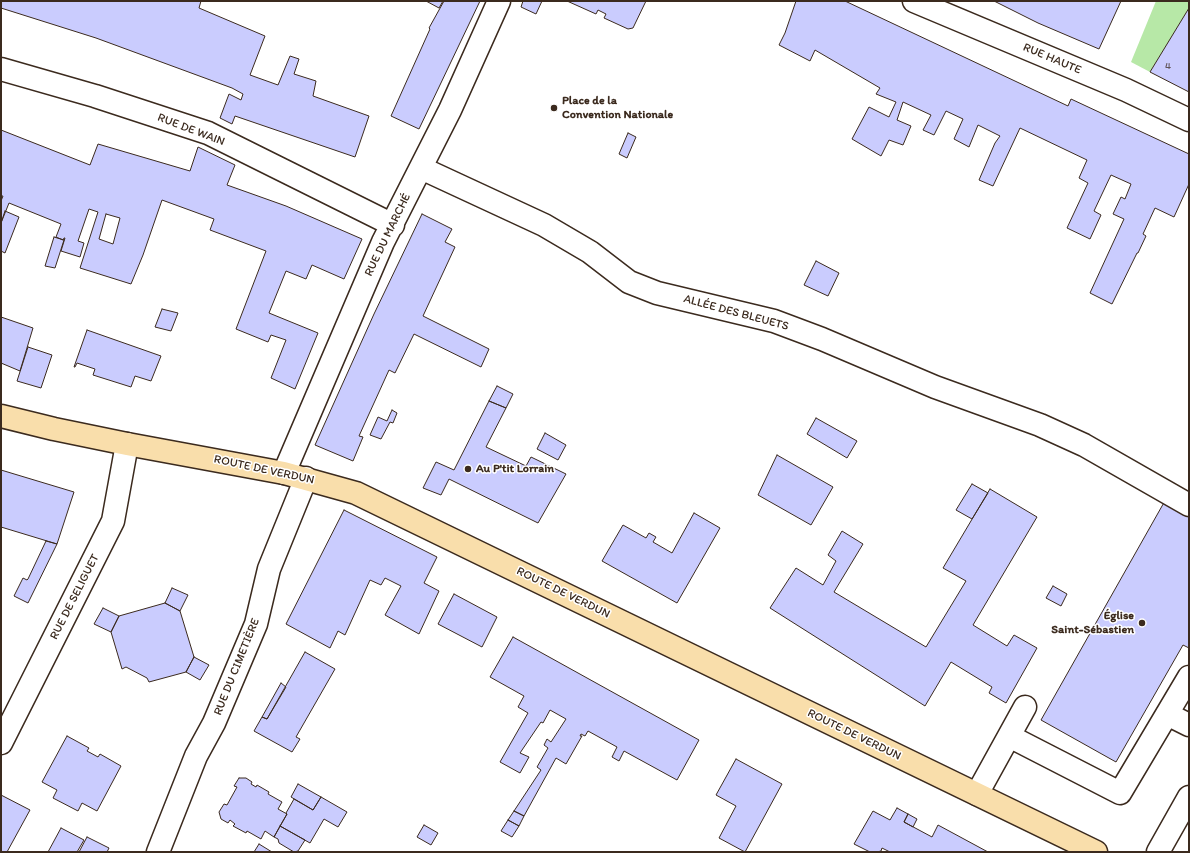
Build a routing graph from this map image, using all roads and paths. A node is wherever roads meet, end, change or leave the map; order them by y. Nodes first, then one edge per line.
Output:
1 (914, 1) edge
2 (501, 10) edge
3 (1, 69) edge
4 (1189, 120) edge
5 (421, 168) junction
6 (393, 225) junction
7 (1, 416) edge
8 (126, 444) junction
9 (284, 473) junction
10 (306, 478) junction
11 (1189, 505) edge
12 (1189, 677) edge
13 (1025, 707) dead end
14 (1167, 714) junction
15 (1189, 725) edge
16 (3, 734) edge
17 (1009, 736) junction
18 (977, 794) junction
19 (1189, 797) edge
20 (158, 852) edge
21 (1096, 852) edge
22 (1158, 852) edge

1 - 4 street, RUE HAUTE
2 - 5 street, RUE DU MARCHÉ
3 - 6 street, RUE DE WAIN
5 - 6 street, RUE DU MARCHÉ
5 - 11 street, ALLÉE DES BLEUETS
6 - 9 street, RUE DU MARCHÉ
7 - 8 main road, ROUTE DE VERDUN
8 - 9 main road, ROUTE DE VERDUN
8 - 16 street, RUE DE SELIGUET
9 - 10 main road, ROUTE DE VERDUN
10 - 18 main road, ROUTE DE VERDUN
10 - 20 street, RUE DU CIMETIÈRE
12 - 14 street
13 - 17 street
14 - 15 street
14 - 17 street
17 - 18 street
18 - 21 main road, ROUTE DE VERDUN
19 - 22 street

